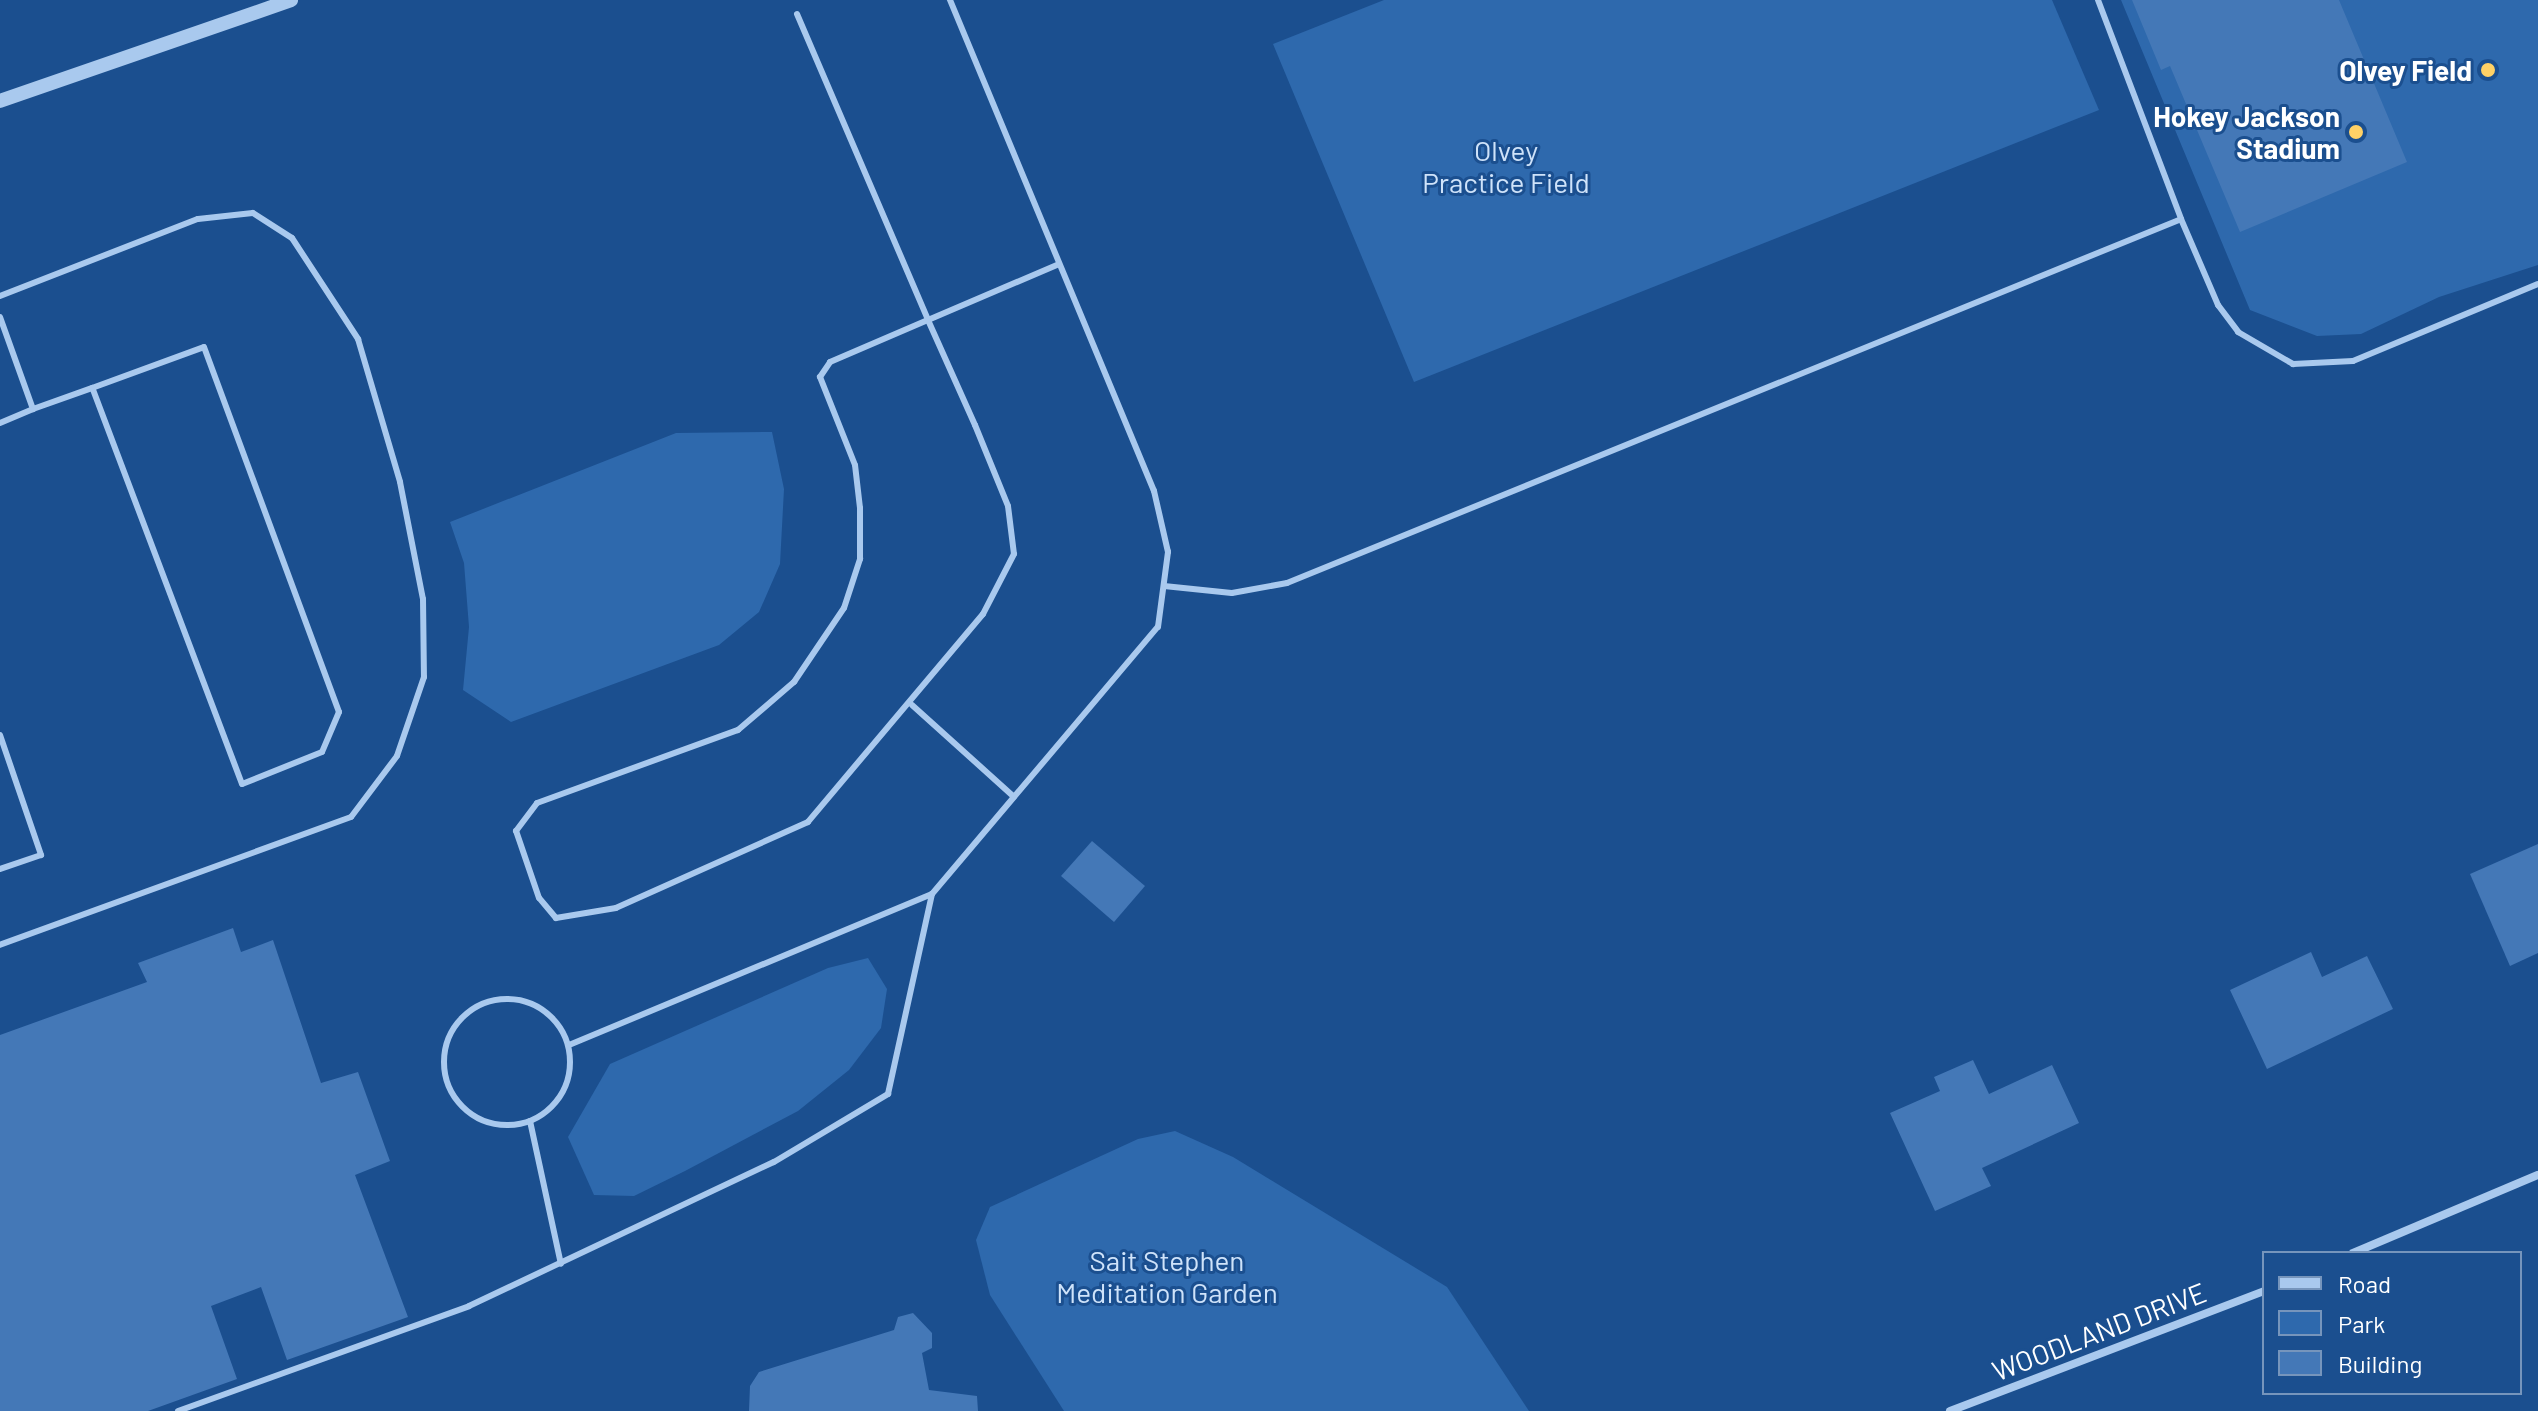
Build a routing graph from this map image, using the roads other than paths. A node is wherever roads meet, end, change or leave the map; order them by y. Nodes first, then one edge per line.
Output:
1 (291, 0) edge
2 (950, 0) edge
3 (2098, 0) edge
4 (797, 14) dead end
5 (0, 101) edge
6 (2181, 219) junction
7 (1059, 264) junction
8 (2538, 284) edge
9 (0, 296) edge
10 (0, 317) edge
11 (928, 320) junction
12 (92, 388) junction
13 (33, 409) junction
14 (0, 423) edge
15 (1164, 586) junction
16 (912, 705) junction
17 (0, 735) edge
18 (1014, 797) junction
19 (0, 869) edge
20 (932, 894) junction
21 (0, 945) edge
22 (569, 1045) junction
23 (530, 1121) junction
24 (2538, 1175) edge
25 (2358, 1251) edge
26 (561, 1264) junction
27 (2262, 1292) edge
28 (178, 1411) edge
29 (1950, 1411) edge

1 - 5 street
2 - 7 lane
3 - 6 lane
4 - 11 lane
6 - 8 lane
6 - 15 lane
7 - 11 lane
7 - 15 lane
9 - 21 lane
10 - 13 lane
11 - 16 lane
11 - 16 lane
12 - 12 lane
12 - 13 lane
13 - 14 lane
15 - 18 lane
16 - 18 lane
17 - 19 lane
18 - 20 lane
20 - 22 lane
20 - 26 lane
22 - 23 lane
22 - 23 lane
23 - 26 lane
24 - 25 street
26 - 28 lane
27 - 29 street, WOODLAND DRIVE

